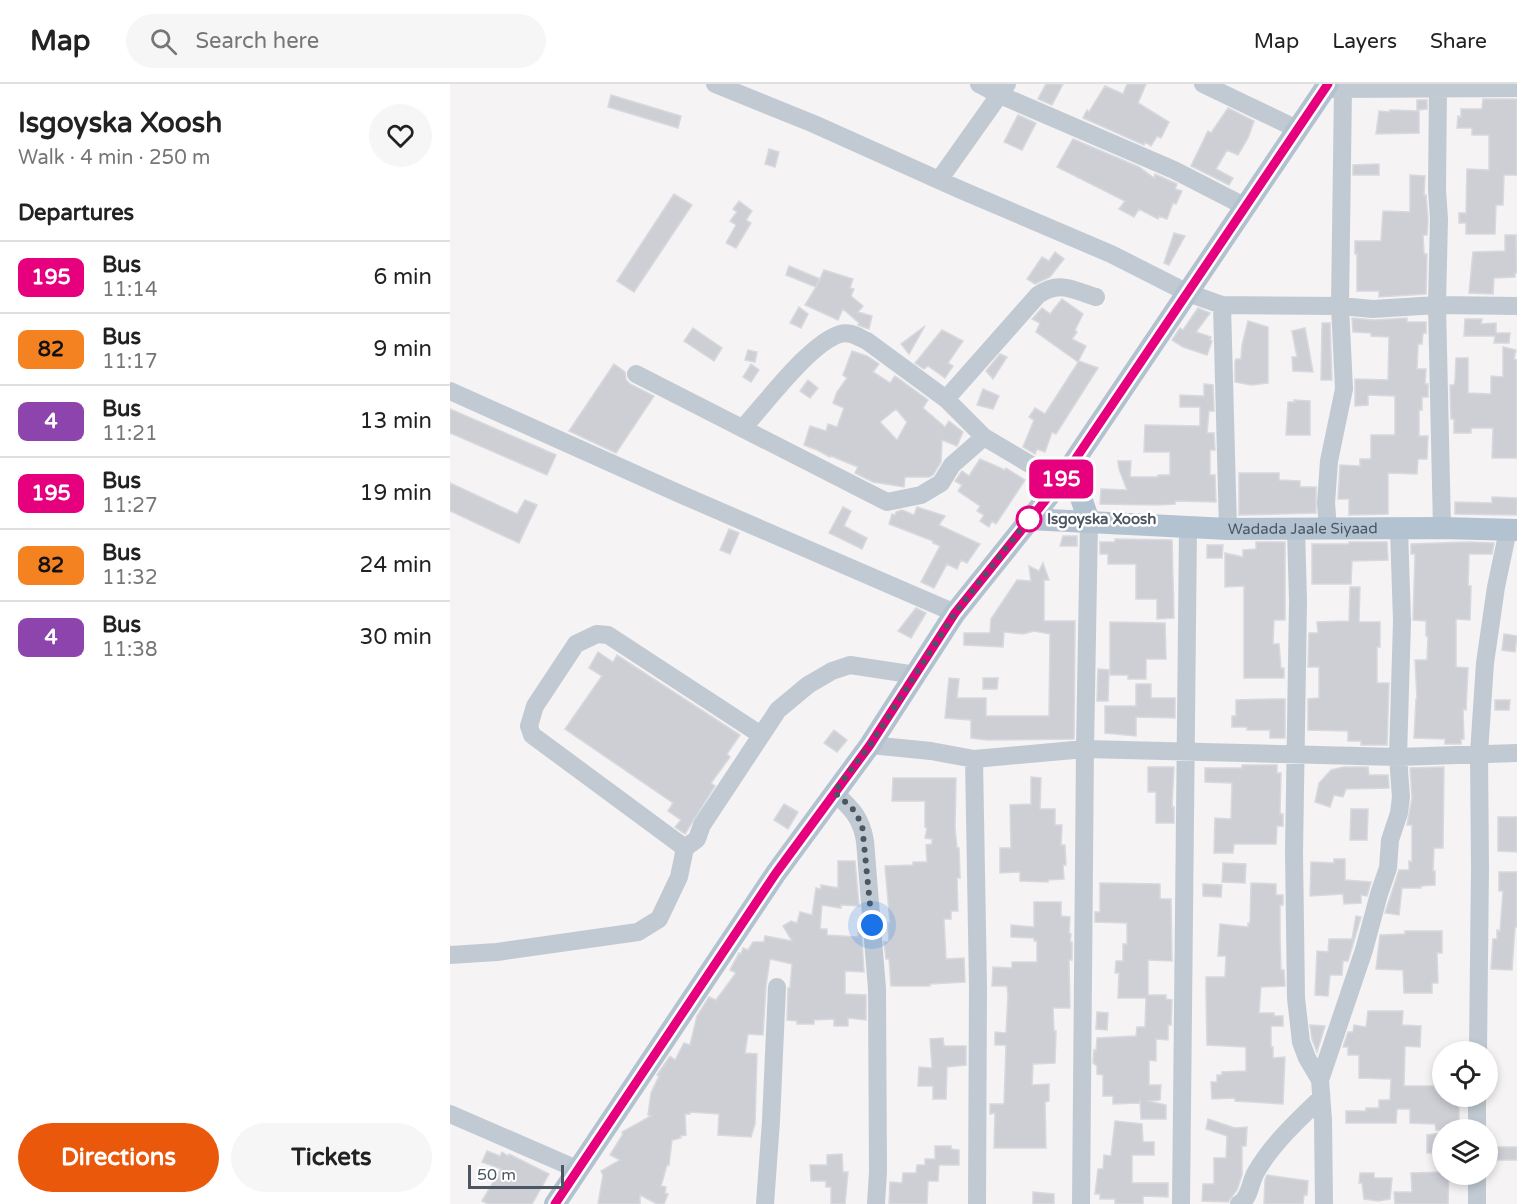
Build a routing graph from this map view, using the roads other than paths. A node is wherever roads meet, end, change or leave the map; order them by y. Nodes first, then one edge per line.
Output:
1 (715, 84) edge
2 (979, 84) edge
3 (1203, 84) edge
4 (1438, 87) junction
5 (1332, 88) edge
6 (1517, 88) edge
7 (1003, 90) edge
8 (1298, 129) junction
9 (939, 180) junction
10 (1246, 207) junction
11 (1188, 293) junction
12 (1096, 297) dead end
13 (1222, 305) junction
14 (1437, 305) junction
15 (1340, 306) junction
16 (1517, 306) edge
17 (636, 374) dead end
18 (450, 391) edge
19 (946, 399) junction
20 (743, 428) junction
21 (984, 437) junction
22 (1065, 474) junction
23 (1029, 519) junction
24 (1089, 521) junction
25 (1188, 528) junction
26 (1442, 528) junction
27 (1296, 529) junction
28 (1328, 529) junction
29 (1399, 529) junction
30 (1228, 530) junction
31 (1512, 530) edge
32 (955, 613) junction
33 (916, 675) junction
34 (761, 735) junction
35 (870, 745) junction
36 (1084, 750) junction
37 (1186, 752) junction
38 (1479, 753) junction
39 (1517, 753) edge
40 (1295, 754) junction
41 (1398, 758) junction
42 (974, 759) junction
43 (834, 792) junction
44 (685, 848) junction
45 (450, 955) edge
46 (777, 987) dead end
47 (1478, 1041) edge
48 (1321, 1089) junction
49 (450, 1114) edge
50 (579, 1170) junction
51 (1477, 1185) edge
52 (555, 1204) edge
53 (765, 1204) edge
54 (876, 1204) edge
55 (977, 1204) edge
56 (1081, 1204) edge
57 (1181, 1204) edge
58 (1239, 1204) edge
59 (1323, 1204) edge
60 (1476, 1204) edge

1 - 9 street
2 - 7 street
3 - 8 street
4 - 5 street
4 - 6 street
4 - 14 street
5 - 8 main road
5 - 15 street
7 - 9 street
7 - 10 street
8 - 10 main road
9 - 11 street
10 - 11 main road
11 - 13 street
11 - 22 main road
12 - 19 street
13 - 15 street
13 - 30 street
14 - 15 street
14 - 16 street
14 - 26 street
15 - 28 street
17 - 20 street
18 - 32 street
19 - 20 street
19 - 21 street
20 - 21 street
21 - 22 street
22 - 23 main road
22 - 24 main road
23 - 24 main road, Wadada Jaale Siyaad
23 - 32 main road
24 - 25 main road, Wadada Jaale Siyaad
24 - 36 street
25 - 30 main road, Wadada Jaale Siyaad
25 - 37 street
26 - 29 main road, Wadada Jaale Siyaad
26 - 31 main road, Wadada Jaale Siyaad
27 - 28 main road, Wadada Jaale Siyaad
27 - 30 main road, Wadada Jaale Siyaad
27 - 40 street
28 - 29 main road, Wadada Jaale Siyaad
29 - 41 street
31 - 38 street
32 - 33 main road
33 - 34 street
33 - 35 main road
34 - 44 street
34 - 44 street
35 - 42 street
35 - 43 main road
36 - 37 street
36 - 42 street
36 - 56 street
37 - 40 street
37 - 57 street
38 - 39 street
38 - 41 street
38 - 47 street
40 - 41 street
40 - 48 street
41 - 48 street
42 - 55 street
43 - 50 main road
43 - 54 street
44 - 45 street
46 - 53 street
48 - 58 street
48 - 59 street
49 - 50 street
50 - 52 main road
51 - 60 street

